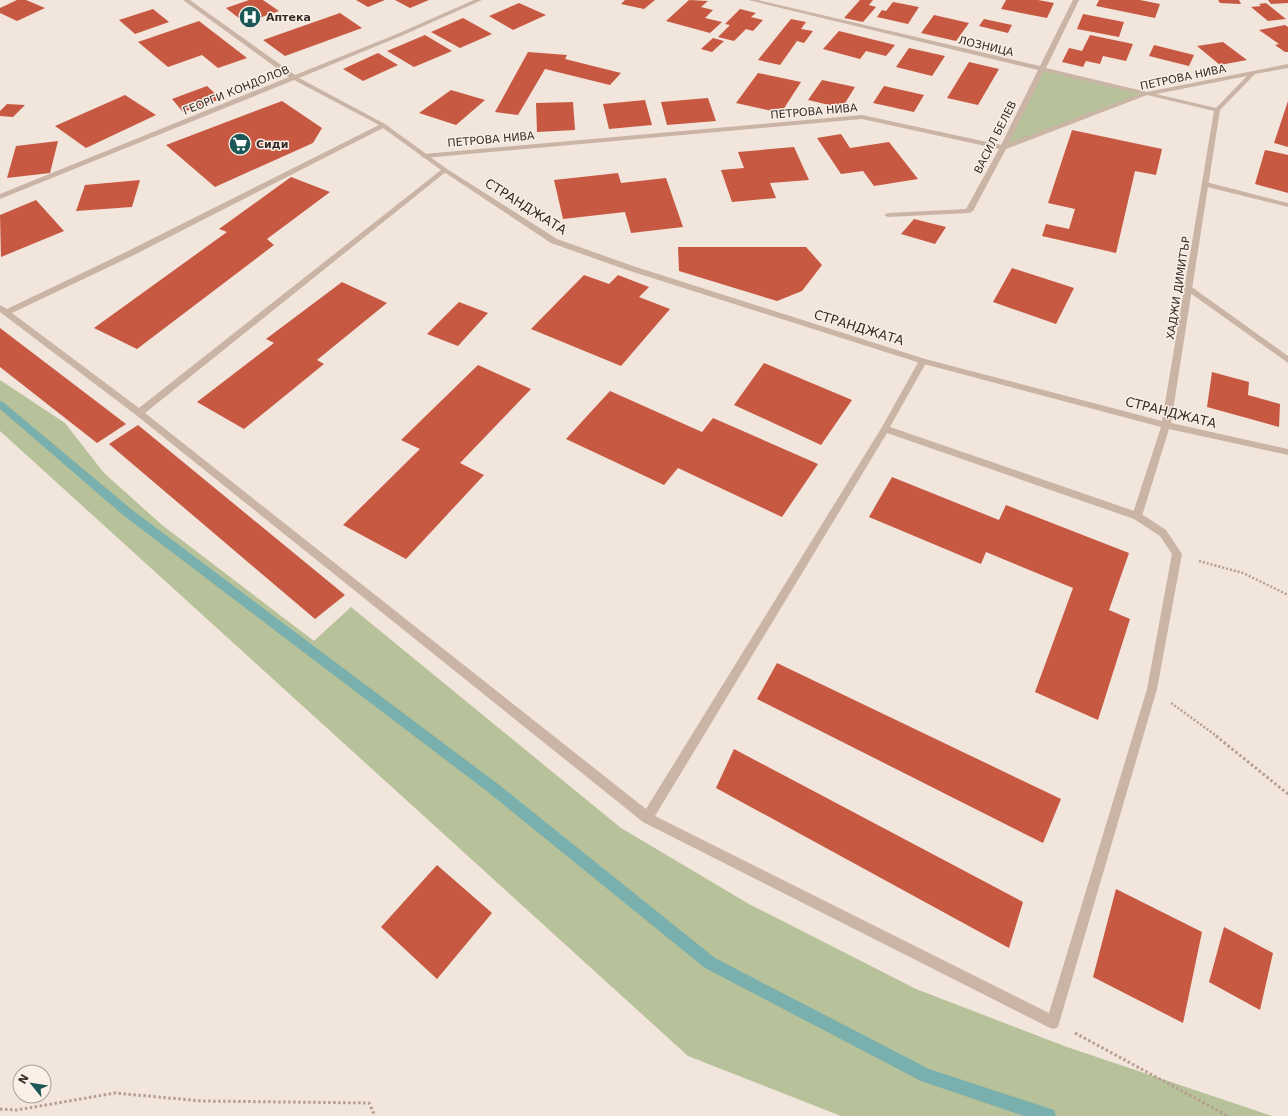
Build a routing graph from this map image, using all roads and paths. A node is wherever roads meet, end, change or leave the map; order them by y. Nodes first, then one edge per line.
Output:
1 (186, 0) edge
2 (479, 0) edge
3 (751, 0) edge
4 (1076, 0) edge
5 (1288, 66) edge
6 (1042, 70) junction
7 (1253, 73) junction
8 (293, 77) junction
9 (1145, 94) junction
10 (1216, 110) junction
11 (383, 125) junction
12 (1003, 148) junction
13 (424, 156) junction
14 (445, 170) junction
15 (1206, 184) junction
16 (0, 197) edge
17 (1288, 205) edge
18 (888, 215) dead end
19 (1189, 288) junction
20 (3, 310) edge
21 (923, 360) junction
22 (1288, 360) edge
23 (139, 413) junction
24 (1166, 425) junction
25 (885, 429) junction
26 (1288, 452) edge
27 (1137, 516) junction
28 (1177, 554) junction
29 (1288, 595) edge
30 (1152, 689) junction
31 (1288, 794) edge
32 (647, 818) junction
33 (1053, 1022) junction
34 (0, 1109) edge
35 (375, 1116) edge
36 (1228, 1116) edge

1 - 8 street, ПЕТРОВА НИВА
2 - 8 street, ГЕОРГИ КОНДОЛОВ
3 - 6 street, ЛОЗНИЦА
4 - 6 street, ВАСИЛ БЕЛЕВ
5 - 7 street, ПЕТРОВА НИВА
6 - 9 street, ЛОЗНИЦА
6 - 12 street, ВАСИЛ БЕЛЕВ
7 - 9 street, ПЕТРОВА НИВА
7 - 10 street
8 - 11 street, ПЕТРОВА НИВА
8 - 16 street, ГЕОРГИ КОНДОЛОВ
9 - 10 street, ЛОЗНИЦА
9 - 12 street, ПЕТРОВА НИВА
10 - 15 street, ХАДЖИ ДИМИТЪР
11 - 13 street, ПЕТРОВА НИВА
11 - 20 street
12 - 13 street, ПЕТРОВА НИВА
12 - 18 street, ВАСИЛ БЕЛЕВ
13 - 14 street, ПЕТРОВА НИВА
14 - 21 street, СТРАНДЖАТА
14 - 23 street
15 - 17 street
15 - 19 street, ХАДЖИ ДИМИТЪР
19 - 22 street
19 - 24 street, ХАДЖИ ДИМИТЪР
20 - 23 street
21 - 24 street, СТРАНДЖАТА
21 - 25 street
23 - 32 street
24 - 26 street, СТРАНДЖАТА
24 - 27 street, ХАДЖИ ДИМИТЪР
25 - 27 street
25 - 32 street
27 - 28 street
28 - 29 path
28 - 30 street
30 - 31 path
30 - 33 street
32 - 33 street
33 - 36 path
34 - 35 path

